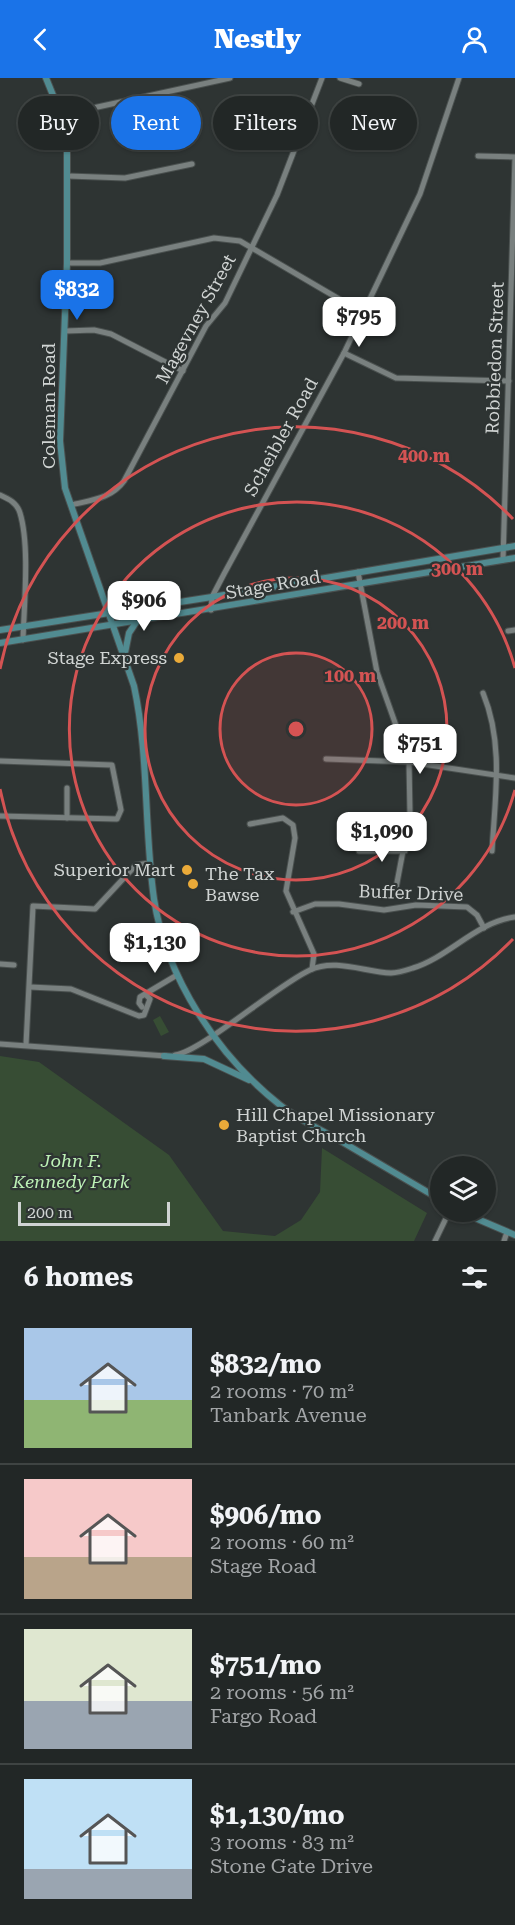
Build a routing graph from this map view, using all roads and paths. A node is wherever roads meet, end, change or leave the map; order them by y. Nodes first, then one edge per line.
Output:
1 (46, 78) edge
2 (230, 78) edge
3 (321, 78) edge
4 (340, 78) edge
5 (459, 78) edge
6 (359, 84) dead end
7 (54, 96) edge
8 (99, 107) edge
9 (65, 150) edge
10 (478, 156) dead end
11 (515, 157) edge
12 (192, 164) dead end
13 (68, 176) junction
14 (251, 249) junction
15 (67, 263) junction
16 (363, 313) junction
17 (64, 330) junction
18 (344, 353) junction
19 (183, 371) junction
20 (509, 381) junction
21 (508, 436) junction
22 (515, 436) edge
23 (0, 495) edge
24 (71, 505) junction
25 (515, 546) edge
26 (503, 547) junction
27 (515, 558) edge
28 (503, 560) junction
29 (358, 572) junction
30 (360, 585) junction
31 (212, 597) junction
32 (211, 610) junction
33 (108, 613) junction
34 (137, 621) junction
35 (112, 625) junction
36 (24, 627) junction
37 (0, 630) edge
38 (23, 640) junction
39 (0, 643) edge
40 (125, 654) junction
41 (483, 693) dead end
42 (326, 759) dead end
43 (0, 761) edge
44 (409, 762) junction
45 (497, 775) junction
46 (515, 778) edge
47 (67, 788) dead end
48 (0, 816) edge
49 (67, 818) junction
50 (250, 824) dead end
51 (359, 851) dead end
52 (405, 851) junction
53 (492, 851) dead end
54 (149, 863) junction
55 (396, 888) dead end
56 (293, 912) junction
57 (515, 917) edge
58 (484, 928) junction
59 (0, 964) edge
60 (14, 965) dead end
61 (312, 969) junction
62 (177, 975) junction
63 (30, 987) junction
64 (147, 996) junction
65 (139, 1016) junction
66 (214, 1034) junction
67 (0, 1044) edge
68 (26, 1045) junction
69 (164, 1056) junction
70 (256, 1083) junction
71 (430, 1193) edge
72 (445, 1222) edge
73 (484, 1222) edge
74 (507, 1232) junction
75 (515, 1235) edge
76 (435, 1241) edge
77 (504, 1241) edge

1 - 7 main road, Coleman Road
2 - 8 street
3 - 14 street, Magevney Street
4 - 6 street
5 - 16 street, Scheibler Road
9 - 13 main road, Coleman Road
10 - 11 street
11 - 20 street, Robbiedon Street
12 - 13 street
13 - 15 main road, Coleman Road
14 - 15 street
14 - 16 street
14 - 19 street, Magevney Street
15 - 17 main road, Coleman Road
16 - 18 street, Scheibler Road
17 - 19 street
17 - 24 main road, Coleman Road
18 - 20 street
18 - 31 street, Scheibler Road
19 - 24 street, Magevney Street
20 - 21 street, Robbiedon Street
21 - 22 street
21 - 26 street, Robbiedon Street
23 - 36 street
24 - 33 main road, Coleman Road
25 - 26 main road, Stage Road
26 - 28 street, Robbiedon Street
26 - 29 main road, Stage Road
27 - 28 main road, Stage Road
28 - 30 main road, Stage Road
29 - 30 street
29 - 31 main road, Stage Road
30 - 32 main road, Stage Road
30 - 44 street
31 - 32 street, Scheibler Road
31 - 33 main road, Stage Road
32 - 34 main road, Stage Road
33 - 35 main road, Coleman Road
33 - 36 main road, Stage Road
34 - 35 main road, Stage Road
34 - 40 main road
35 - 38 main road, Stage Road
35 - 40 main road, Coleman Road
36 - 37 main road, Stage Road
36 - 38 street
38 - 39 main road, Stage Road
40 - 54 main road, Coleman Road
41 - 45 street
42 - 44 street
43 - 49 street
44 - 45 street
44 - 52 street
45 - 46 street
45 - 53 street
47 - 49 street
48 - 49 street
50 - 56 street
51 - 52 street
52 - 55 street
54 - 62 main road, Coleman Road
54 - 63 street
56 - 58 street, Buffer Drive
56 - 61 street
57 - 58 street
58 - 61 street
59 - 60 street
61 - 66 street
62 - 64 street
62 - 66 main road, Coleman Road
63 - 65 street
63 - 68 street
64 - 65 street
64 - 65 street
66 - 69 street
66 - 70 main road, Coleman Road
67 - 68 street
68 - 69 street
69 - 70 main road
70 - 71 main road
72 - 76 street
73 - 74 main road
74 - 75 main road
74 - 77 street

